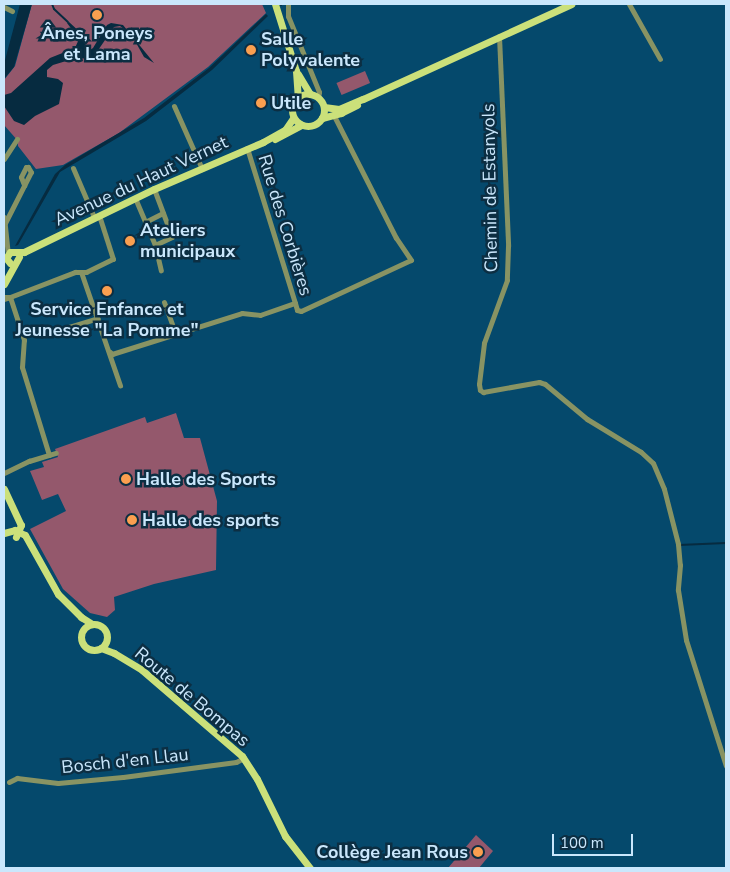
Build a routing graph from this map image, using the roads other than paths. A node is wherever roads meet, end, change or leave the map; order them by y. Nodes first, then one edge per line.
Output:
1 (275, 4) edge
2 (288, 4) edge
3 (571, 4) edge
4 (628, 4) edge
5 (4, 7) edge
6 (12, 11) dead end
7 (499, 36) junction
8 (660, 59) dead end
9 (296, 71) junction
10 (310, 94) junction
11 (298, 98) junction
12 (318, 98) junction
13 (174, 106) dead end
14 (324, 107) junction
15 (333, 112) junction
16 (293, 118) junction
17 (322, 118) junction
18 (301, 125) junction
19 (17, 139) dead end
20 (263, 142) junction
21 (247, 148) junction
22 (4, 159) edge
23 (73, 168) dead end
24 (202, 169) junction
25 (24, 185) dead end
26 (154, 189) junction
27 (134, 198) junction
28 (163, 213) junction
29 (97, 216) junction
30 (4, 220) edge
31 (145, 222) junction
32 (155, 244) junction
33 (10, 258) edge
34 (161, 270) dead end
35 (81, 272) junction
36 (4, 278) edge
37 (4, 284) edge
38 (6, 298) edge
39 (164, 302) dead end
40 (294, 303) junction
41 (98, 318) junction
42 (69, 327) dead end
43 (175, 333) junction
44 (110, 352) junction
45 (120, 385) dead end
46 (56, 453) dead end
47 (49, 455) junction
48 (4, 473) edge
49 (4, 489) edge
50 (14, 511) junction
51 (11, 533) edge
52 (81, 617) junction
53 (92, 624) junction
54 (85, 628) junction
55 (106, 642) junction
56 (101, 648) junction
57 (114, 653) junction
58 (244, 758) junction
59 (726, 766) edge
60 (9, 782) dead end
61 (310, 868) edge

1 - 9 main road
2 - 12 street
3 - 7 main road
4 - 8 street
5 - 6 street
7 - 15 main road
7 - 59 street, Chemin de Estanyols
9 - 10 main road
9 - 11 main road
10 - 11 main road
10 - 12 main road
11 - 16 main road
12 - 14 main road
13 - 24 street
14 - 15 main road
14 - 17 main road
15 - 17 main road
15 - 40 street, Rue des Corbières
16 - 18 main road
16 - 20 main road, Avenue du Haut Vernet
17 - 18 main road
18 - 20 main road, Avenue du Haut Vernet
19 - 22 street
20 - 21 main road, Avenue du Haut Vernet
21 - 24 main road, Avenue du Haut Vernet
21 - 40 street, Rue des Corbières
23 - 29 street
24 - 26 main road, Avenue du Haut Vernet
25 - 30 street
26 - 27 main road, Avenue du Haut Vernet
26 - 28 street
27 - 29 main road, Avenue du Haut Vernet
27 - 31 street
28 - 31 street
28 - 32 street
29 - 33 main road, Avenue du Haut Vernet
29 - 35 street
30 - 33 street
31 - 32 street
32 - 34 street
33 - 36 main road
33 - 37 main road
35 - 38 street
35 - 41 street
38 - 47 street
39 - 43 street
40 - 43 street
41 - 42 street
41 - 44 street
43 - 44 street
44 - 45 street
46 - 47 street
47 - 48 street
49 - 50 main road
50 - 51 main road
50 - 51 main road
51 - 52 main road
52 - 53 main road
52 - 54 main road
53 - 54 main road
53 - 55 main road
54 - 56 main road
55 - 56 main road
55 - 57 main road, Route de Bompas
56 - 57 main road, Route de Bompas
57 - 58 main road, Route de Bompas
58 - 60 street, Bosch d'en Llau
58 - 61 main road, Route de Bompas

